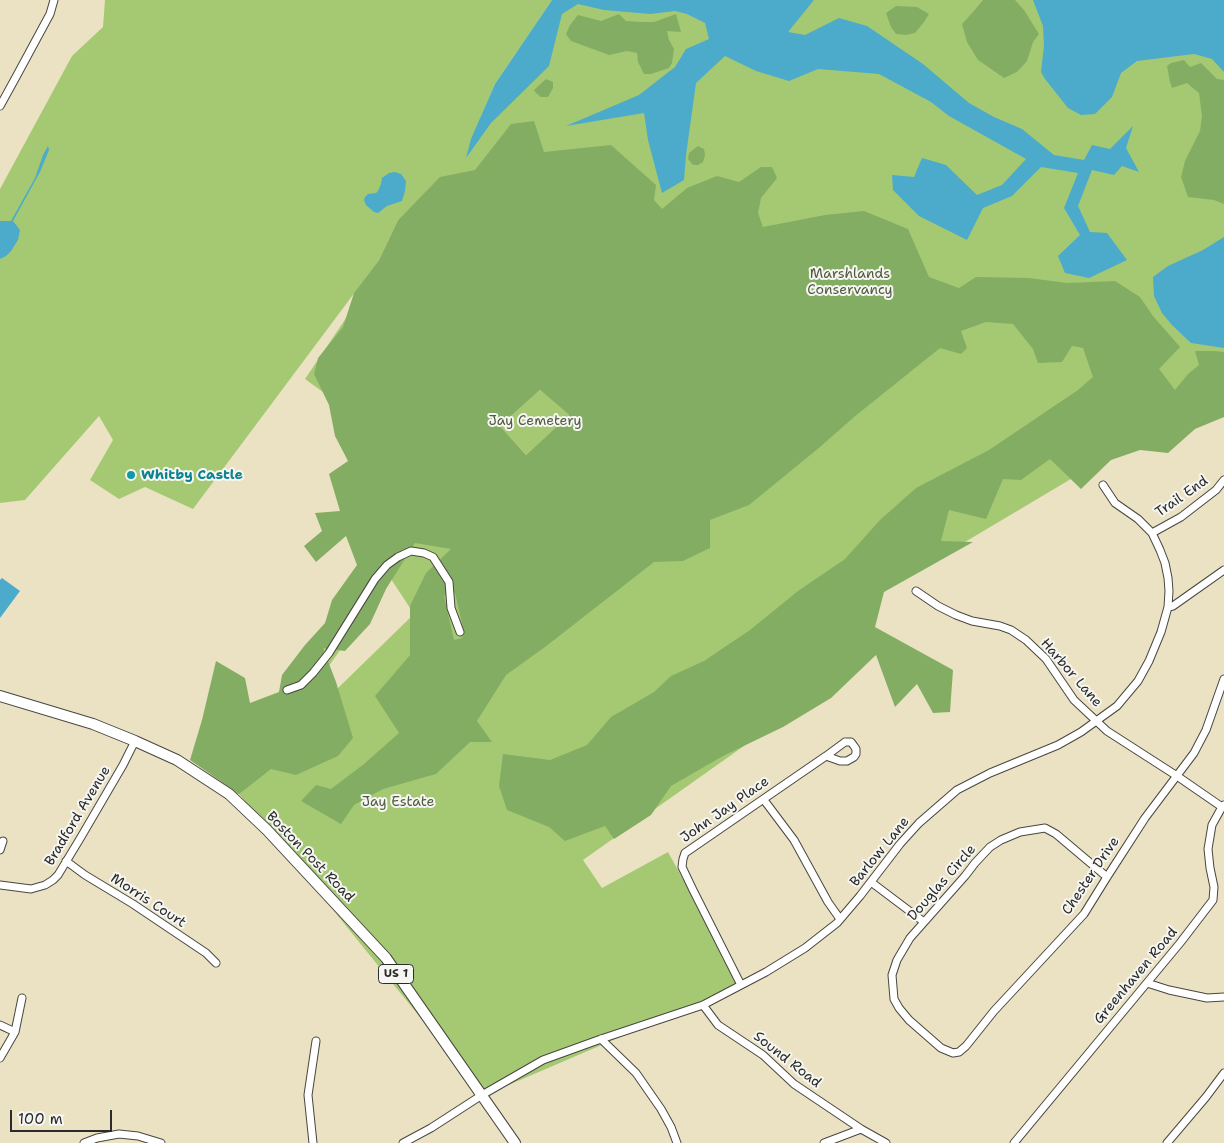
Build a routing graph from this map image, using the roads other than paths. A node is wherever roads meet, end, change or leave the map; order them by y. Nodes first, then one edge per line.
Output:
1 (54, 0) edge
2 (0, 106) edge
3 (1224, 480) edge
4 (1103, 485) dead end
5 (1152, 533) junction
6 (1224, 570) edge
7 (916, 591) dead end
8 (1168, 607) junction
9 (460, 632) dead end
10 (1224, 680) edge
11 (287, 690) dead end
12 (0, 696) edge
13 (1097, 721) junction
14 (135, 741) junction
15 (826, 756) dead end
16 (1177, 776) junction
17 (764, 800) junction
18 (1223, 806) edge
19 (3, 841) dead end
20 (0, 850) edge
21 (66, 861) junction
22 (1107, 877) junction
23 (871, 882) junction
24 (0, 885) edge
25 (840, 919) junction
26 (924, 922) junction
27 (216, 963) dead end
28 (1146, 982) junction
29 (741, 986) junction
30 (1224, 997) edge
31 (22, 998) dead end
32 (702, 1005) junction
33 (0, 1025) edge
34 (15, 1032) junction
35 (601, 1039) junction
36 (316, 1041) dead end
37 (942, 1048) joint
38 (0, 1058) edge
39 (1224, 1073) edge
40 (482, 1095) junction
41 (861, 1129) junction
42 (84, 1143) edge
43 (161, 1143) edge
44 (313, 1143) edge
45 (403, 1143) edge
46 (515, 1143) edge
47 (677, 1143) edge
48 (824, 1143) edge
49 (886, 1143) edge
50 (1014, 1143) edge
51 (1167, 1143) edge

1 - 2 street
3 - 5 street, Trail End
4 - 5 street, Barlow Lane
5 - 8 street, Barlow Lane
6 - 8 street
7 - 13 street, Harbor Lane
8 - 13 street, Barlow Lane
9 - 11 street
10 - 16 street, Chester Drive
12 - 14 main road, Boston Post Road / US 1
13 - 16 street, Harbor Lane
13 - 23 street, Barlow Lane
14 - 21 street, Bradford Avenue
14 - 40 main road, Boston Post Road / US 1
15 - 17 street, John Jay Place
16 - 18 street, Harbor Lane
16 - 22 street, Chester Drive
17 - 25 street
17 - 29 street, John Jay Place
18 - 28 street, Greenhaven Road
19 - 20 street
21 - 24 street, Bradford Avenue
21 - 27 street, Morris Court
22 - 26 street, Douglas Circle
22 - 37 street, Chester Drive
23 - 25 street, Barlow Lane
23 - 26 street
25 - 29 street, Barlow Lane
26 - 37 street, Douglas Circle
28 - 30 street
28 - 50 street, Greenhaven Road
29 - 32 street, Barlow Lane
31 - 34 street
32 - 35 street, Barlow Lane
32 - 41 street, Sound Road
33 - 34 street
34 - 38 street
35 - 40 street, Barlow Lane
35 - 47 street
36 - 44 street
39 - 51 street
40 - 45 street, Barlow Lane
40 - 46 main road, Boston Post Road / US 1
41 - 48 street
41 - 49 street, Sound Road
42 - 43 street

